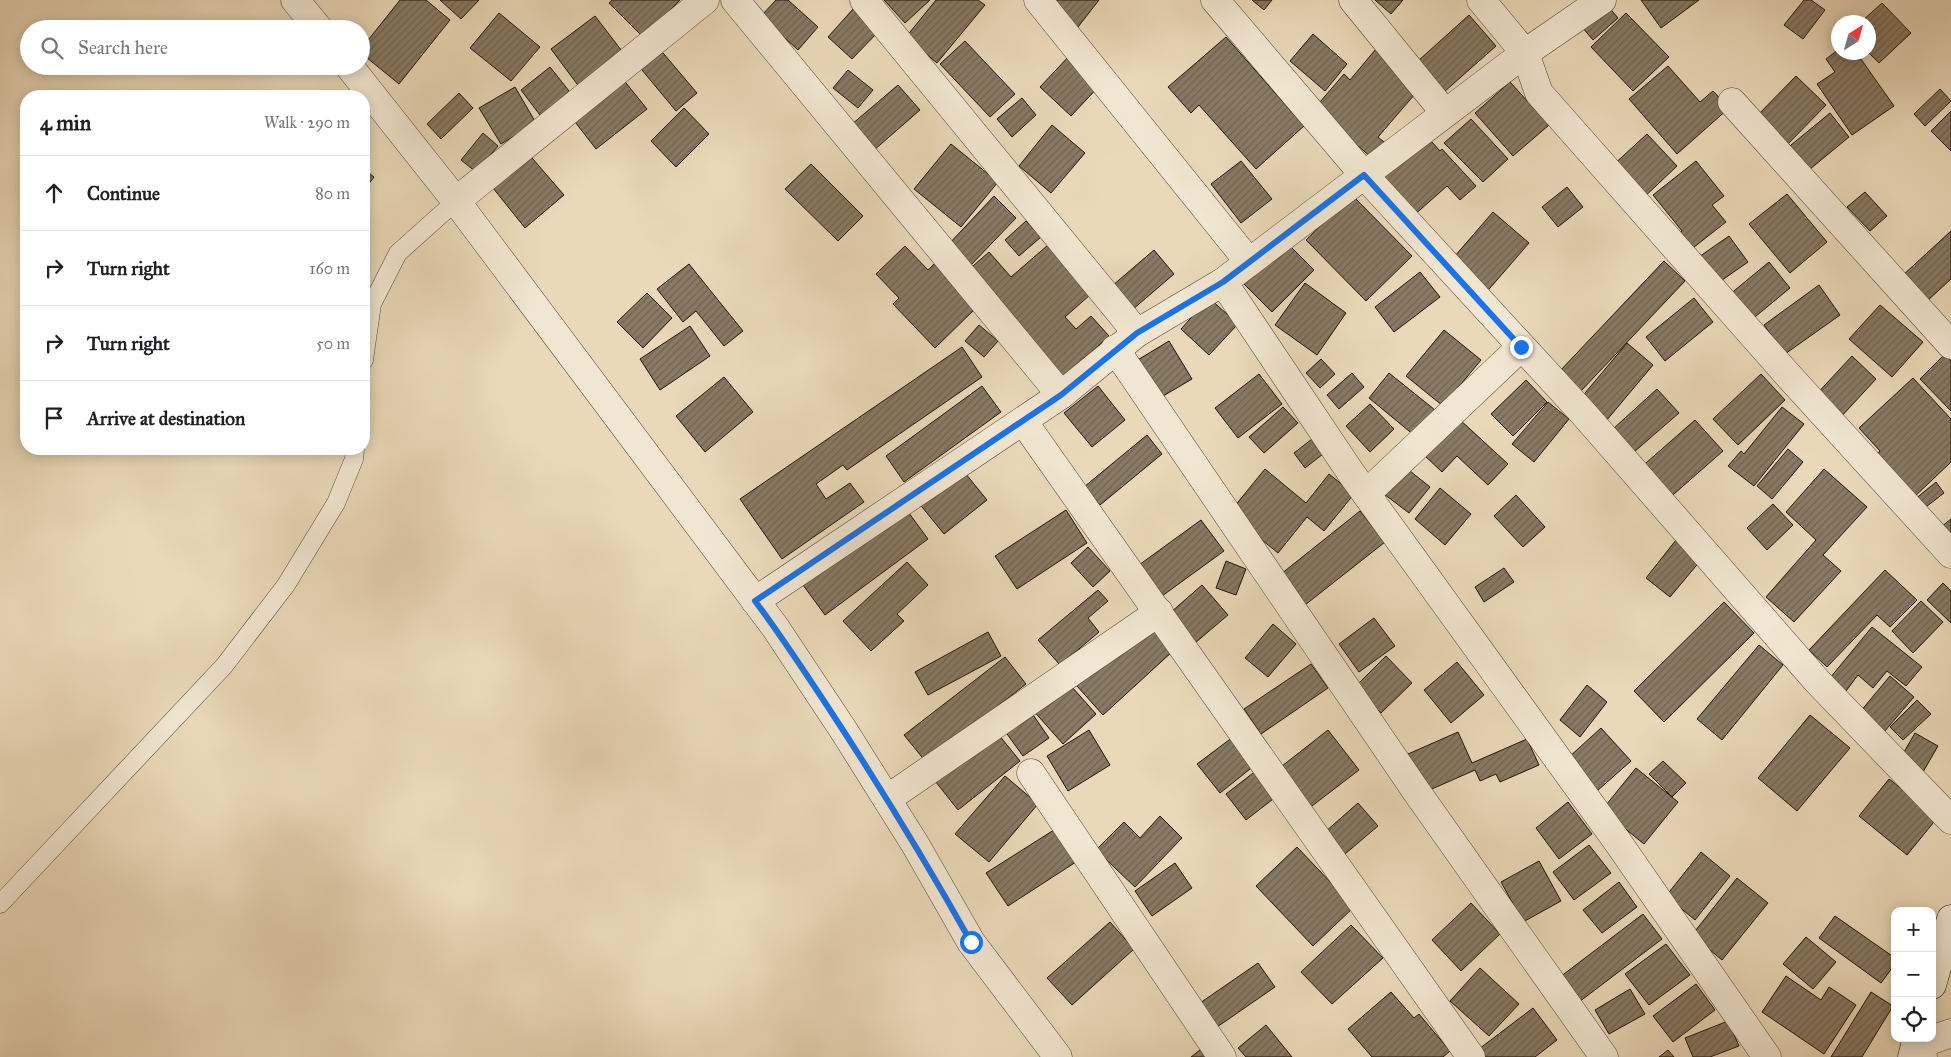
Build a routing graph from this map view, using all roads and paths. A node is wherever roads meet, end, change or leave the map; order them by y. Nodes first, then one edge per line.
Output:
1 (295, 0) edge
2 (705, 0) edge
3 (735, 0) edge
4 (864, 0) edge
5 (1038, 0) edge
6 (1215, 0) edge
7 (1353, 0) edge
8 (1480, 0) edge
9 (1602, 0) edge
10 (312, 20) edge
11 (1526, 53) junction
12 (356, 75) edge
13 (368, 90) edge
14 (370, 92) edge
15 (1732, 102) dead end
16 (1445, 113) junction
17 (1364, 175) junction
18 (456, 201) junction
19 (1249, 262) junction
20 (1223, 282) junction
21 (370, 318) edge
22 (1137, 333) junction
23 (1951, 345) edge
24 (1521, 347) junction
25 (1115, 349) junction
26 (1061, 395) junction
27 (1024, 421) junction
28 (354, 455) edge
29 (1366, 494) junction
30 (1951, 554) edge
31 (755, 601) junction
32 (1159, 612) junction
33 (1031, 773) dead end
34 (887, 799) junction
35 (1951, 820) edge
36 (0, 904) edge
37 (1951, 919) edge
38 (1936, 971) edge
39 (1951, 1033) edge
40 (1917, 1050) edge
41 (1058, 1057) edge
42 (1222, 1057) edge
43 (1471, 1057) edge
44 (1604, 1057) edge
45 (1767, 1057) edge

1 - 10 street
2 - 18 street
3 - 26 street
4 - 22 street
5 - 19 street
6 - 17 street
7 - 16 street
8 - 11 street
9 - 11 street
11 - 16 street
11 - 30 street
12 - 13 street
14 - 18 street
15 - 23 street
16 - 17 street
17 - 19 street
17 - 24 street
18 - 21 lane
18 - 31 street
19 - 20 street
20 - 22 street
20 - 29 street
22 - 25 street
24 - 29 street
24 - 35 street
25 - 26 street
25 - 44 street
26 - 27 street
27 - 31 street
27 - 32 street
28 - 36 lane
29 - 45 street
31 - 34 street
32 - 34 street
32 - 43 street
33 - 42 street
34 - 41 street
37 - 38 street
39 - 40 street

